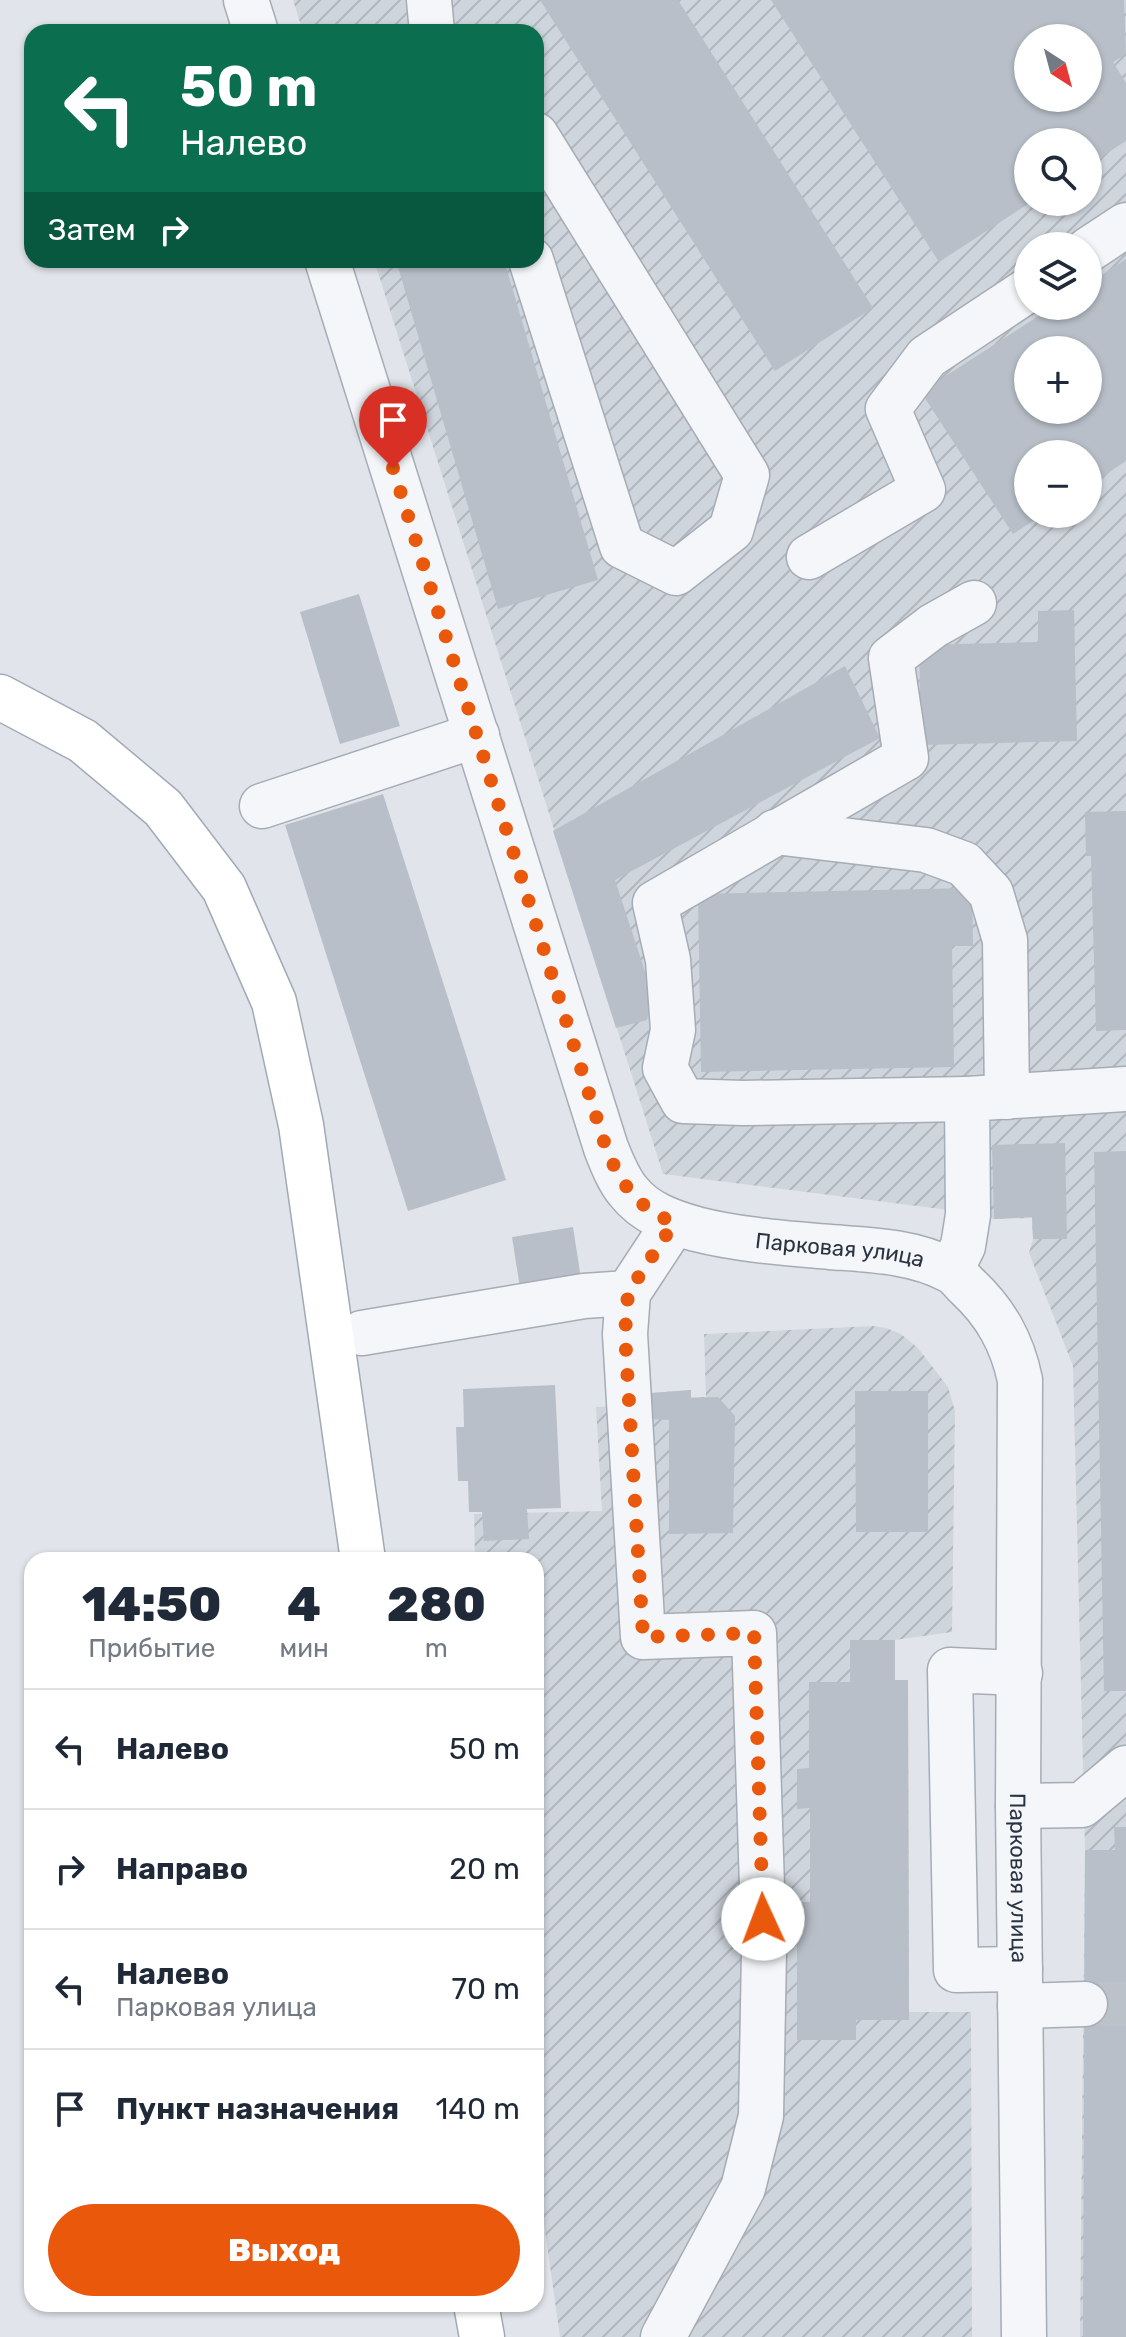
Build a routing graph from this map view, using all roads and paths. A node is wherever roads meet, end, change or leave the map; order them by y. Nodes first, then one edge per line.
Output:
1 (246, 0) edge
2 (429, 0) edge
3 (254, 24) edge
4 (431, 24) edge
5 (544, 148) edge
6 (1126, 225) edge
7 (1102, 241) edge
8 (330, 268) edge
9 (534, 268) edge
10 (1014, 299) edge
11 (809, 557) dead end
12 (974, 603) dead end
13 (0, 697) edge
14 (477, 735) junction
15 (262, 806) dead end
16 (775, 832) junction
17 (1126, 1089) edge
18 (987, 1098) junction
19 (674, 1223) junction
20 (951, 1270) junction
21 (628, 1293) junction
22 (362, 1333) dead end
23 (362, 1552) edge
24 (1020, 1673) junction
25 (1126, 1768) edge
26 (1018, 1806) junction
27 (1020, 1988) junction
28 (1085, 2004) tunnel mouth
29 (477, 2312) edge
30 (482, 2337) edge
31 (663, 2337) edge
32 (1024, 2337) edge

1 - 3 street
2 - 4 street
5 - 9 street
6 - 7 street
8 - 14 street, Парковая улица
10 - 11 street
12 - 16 street
13 - 23 main road
14 - 15 street
14 - 19 street, Парковая улица
16 - 18 street
16 - 18 street
17 - 18 street
18 - 20 street
19 - 20 street, Парковая улица
19 - 21 street
20 - 24 street, Парковая улица
21 - 22 street
21 - 31 street
24 - 26 street, Парковая улица
24 - 27 street
25 - 26 street
26 - 27 street, Парковая улица
27 - 28 street
27 - 32 street, Парковая улица
29 - 30 main road

